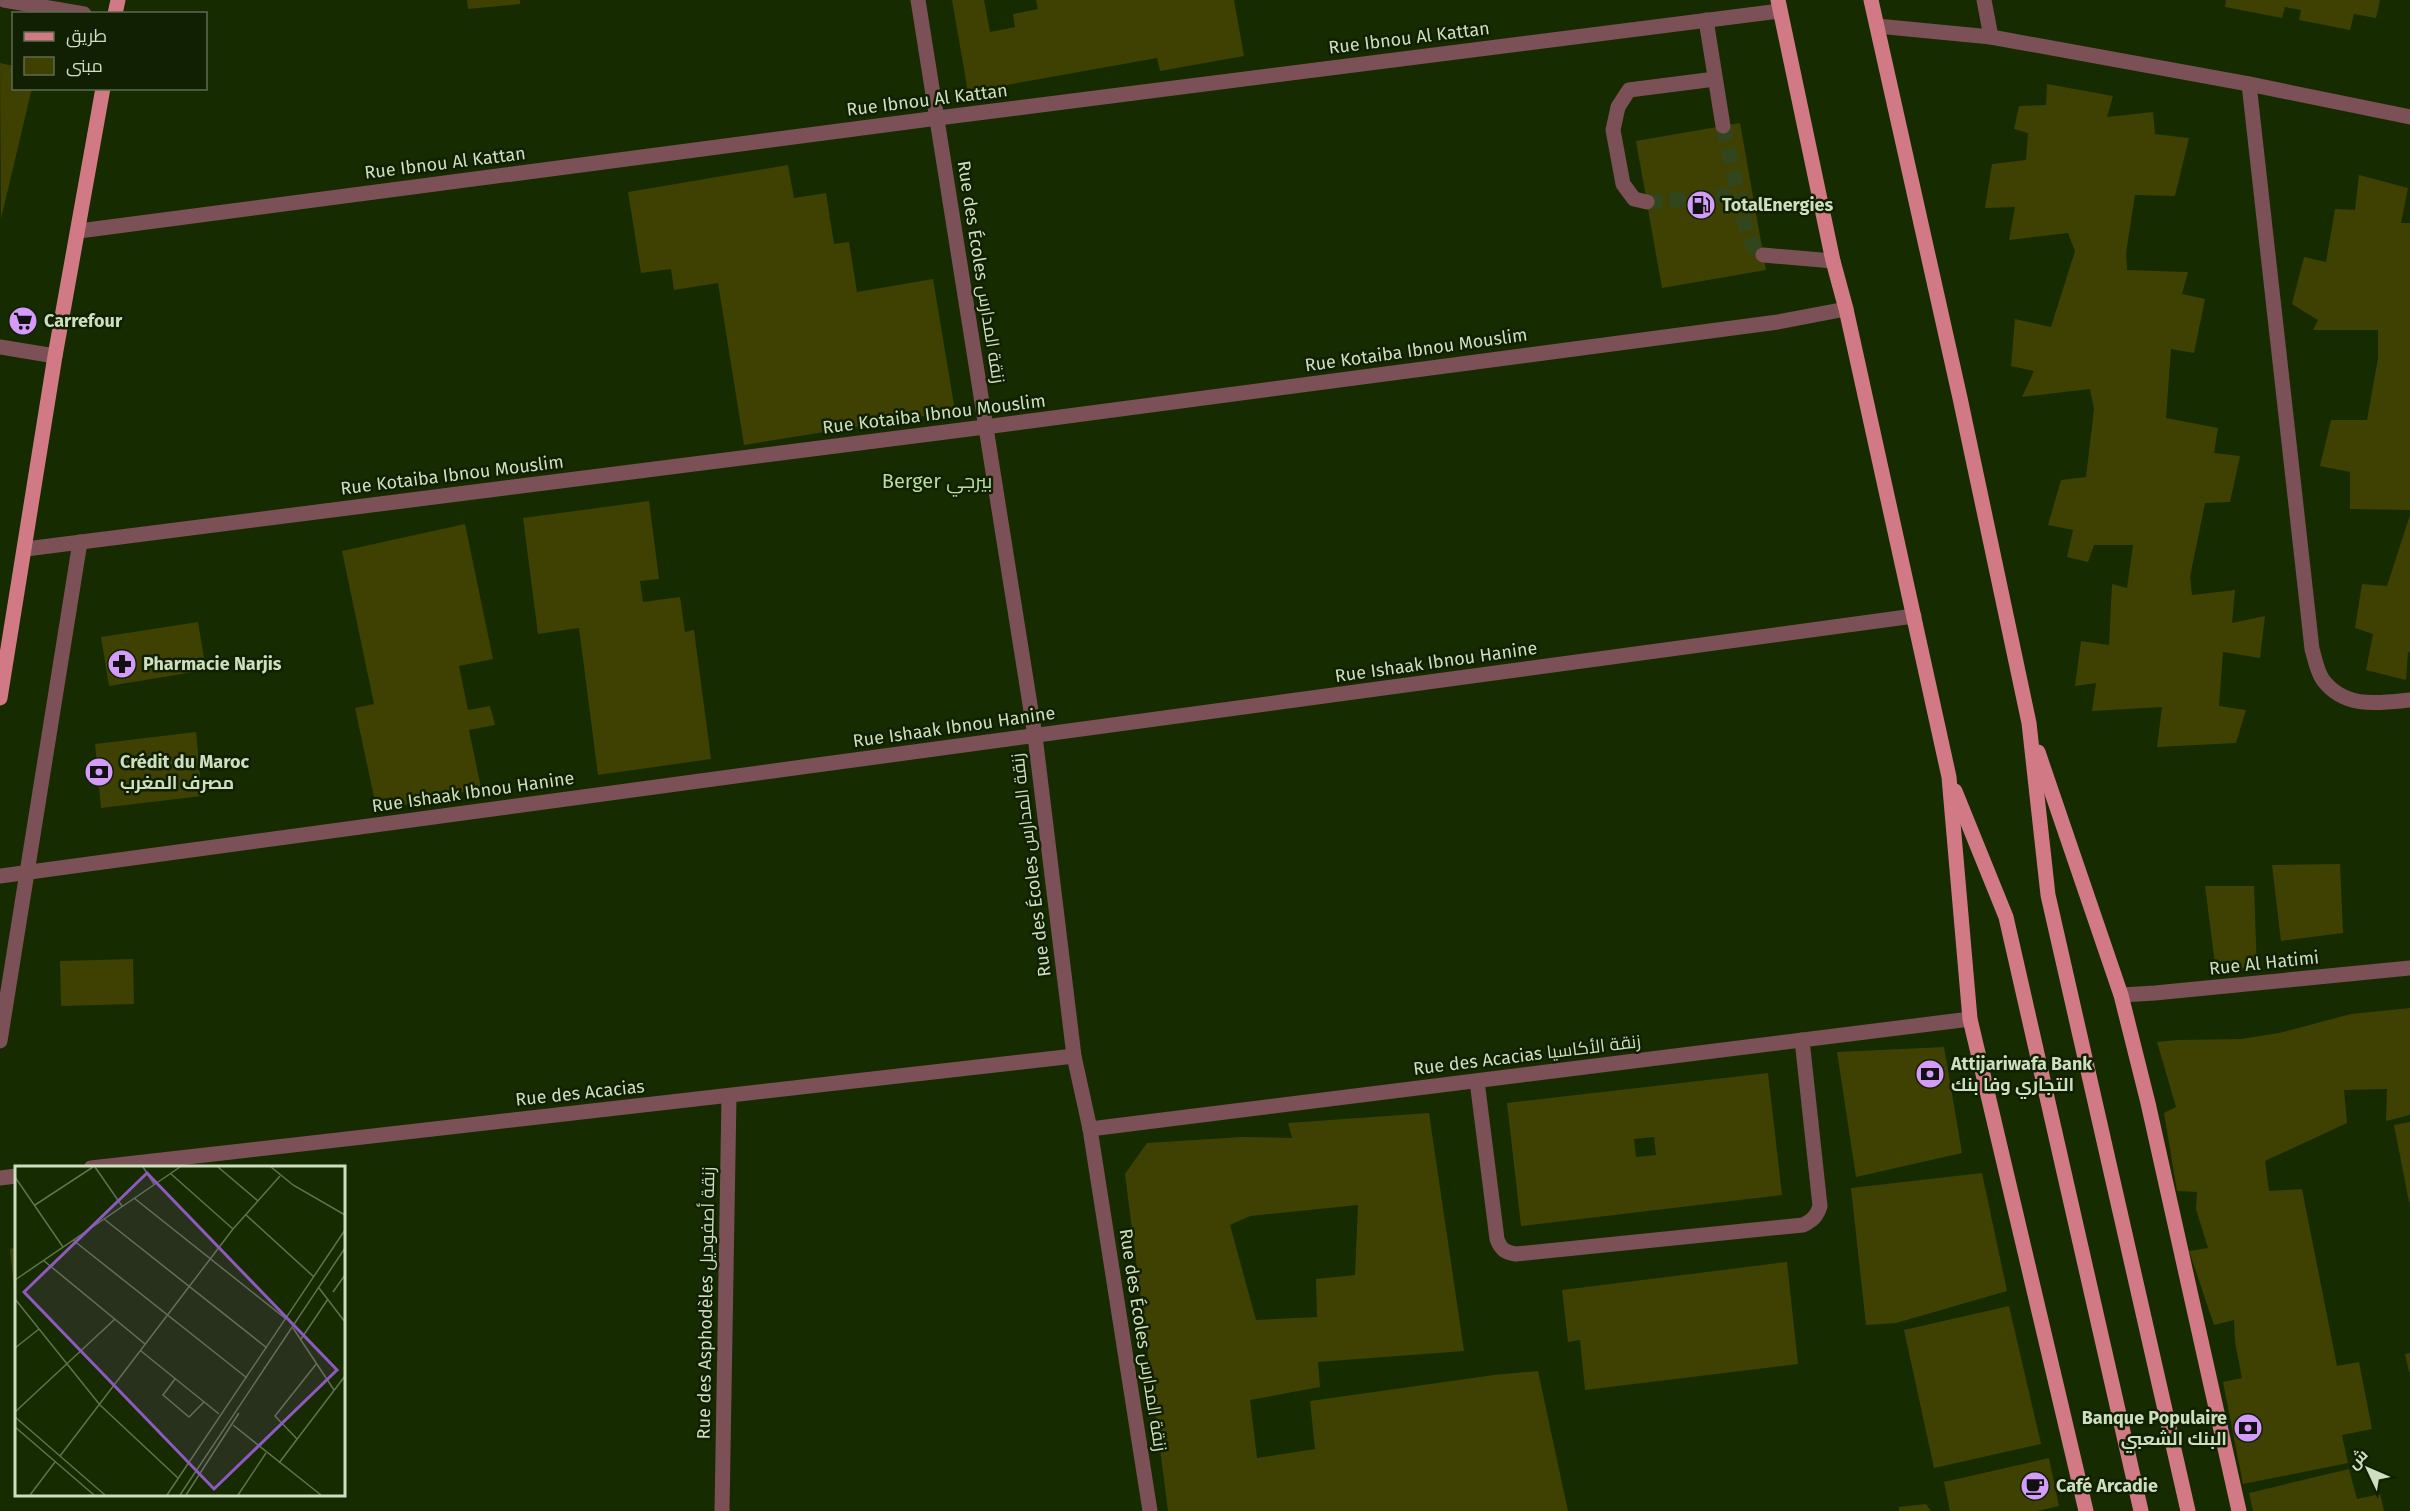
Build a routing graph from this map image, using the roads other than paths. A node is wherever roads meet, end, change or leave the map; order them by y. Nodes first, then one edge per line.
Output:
1 (4, 0) edge
2 (918, 0) edge
3 (1870, 0) edge
4 (1984, 0) edge
5 (1779, 6) edge
6 (73, 12) edge
7 (1706, 20) junction
8 (1876, 26) junction
9 (1991, 36) junction
10 (1715, 79) junction
11 (2249, 84) junction
12 (103, 90) edge
13 (2410, 117) edge
14 (938, 118) junction
15 (1723, 126) tunnel mouth
16 (1647, 202) tunnel mouth
17 (79, 231) junction
18 (1763, 255) dead end
19 (1833, 261) junction
20 (1846, 309) junction
21 (0, 347) edge
22 (55, 356) junction
23 (985, 427) junction
24 (80, 542) junction
25 (26, 549) junction
26 (1914, 616) junction
27 (0, 698) edge
28 (2410, 700) edge
29 (2028, 723) junction
30 (1035, 736) junction
31 (1949, 777) junction
32 (28, 872) junction
33 (0, 876) edge
34 (2410, 968) edge
35 (2121, 995) junction
36 (1970, 1019) junction
37 (1802, 1040) junction
38 (0, 1041) edge
39 (1074, 1056) junction
40 (1477, 1081) junction
41 (729, 1096) junction
42 (1090, 1129) junction
43 (100, 1166) edge
44 (15, 1176) edge
45 (0, 1178) edge
46 (722, 1511) edge
47 (1150, 1511) edge
48 (2086, 1511) edge
49 (2141, 1511) edge
50 (2188, 1511) edge
51 (2239, 1511) edge

1 - 6 street
2 - 14 street, Rue des Écoles زنقة المدارس
3 - 8 main road
4 - 9 street
5 - 7 street, Rue Ibnou Al Kattan
5 - 19 main road
7 - 10 street
7 - 14 street, Rue Ibnou Al Kattan
8 - 9 street
8 - 29 main road
9 - 11 street
10 - 15 street
10 - 16 street
11 - 13 street
11 - 28 street
12 - 17 main road
14 - 17 street, Rue Ibnou Al Kattan
14 - 23 street, Rue des Écoles زنقة المدارس
17 - 22 main road
18 - 19 street
19 - 20 main road
20 - 23 street, Rue Kotaiba Ibnou Mouslim
20 - 26 main road
21 - 22 street
22 - 25 main road
23 - 24 street, Rue Kotaiba Ibnou Mouslim
23 - 30 street, Rue des Écoles زنقة المدارس
24 - 25 street, Rue Kotaiba Ibnou Mouslim
24 - 32 street
25 - 27 main road
26 - 30 street, Rue Ishaak Ibnou Hanine
26 - 31 main road
29 - 35 main road
29 - 50 main road
30 - 32 street, Rue Ishaak Ibnou Hanine
30 - 39 street, Rue des Écoles زنقة المدارس
31 - 36 main road
31 - 49 main road
32 - 33 street, Rue Ishaak Ibnou Hanine
32 - 38 street
34 - 35 street, Rue Al Hatimi
35 - 51 main road
36 - 37 street, Rue des Acacias زنقة الأكاسيا
36 - 48 main road
37 - 40 street, Rue des Acacias زنقة الأكاسيا
37 - 40 street
39 - 41 street, Rue des Acacias
39 - 42 street, Rue des Écoles زنقة المدارس
40 - 42 street, Rue des Acacias زنقة الأكاسيا
41 - 43 street, Rue des Acacias
41 - 46 street, Rue des Asphodèles زنقة أصفوديل
42 - 47 street, Rue des Écoles زنقة المدارس
44 - 45 street

